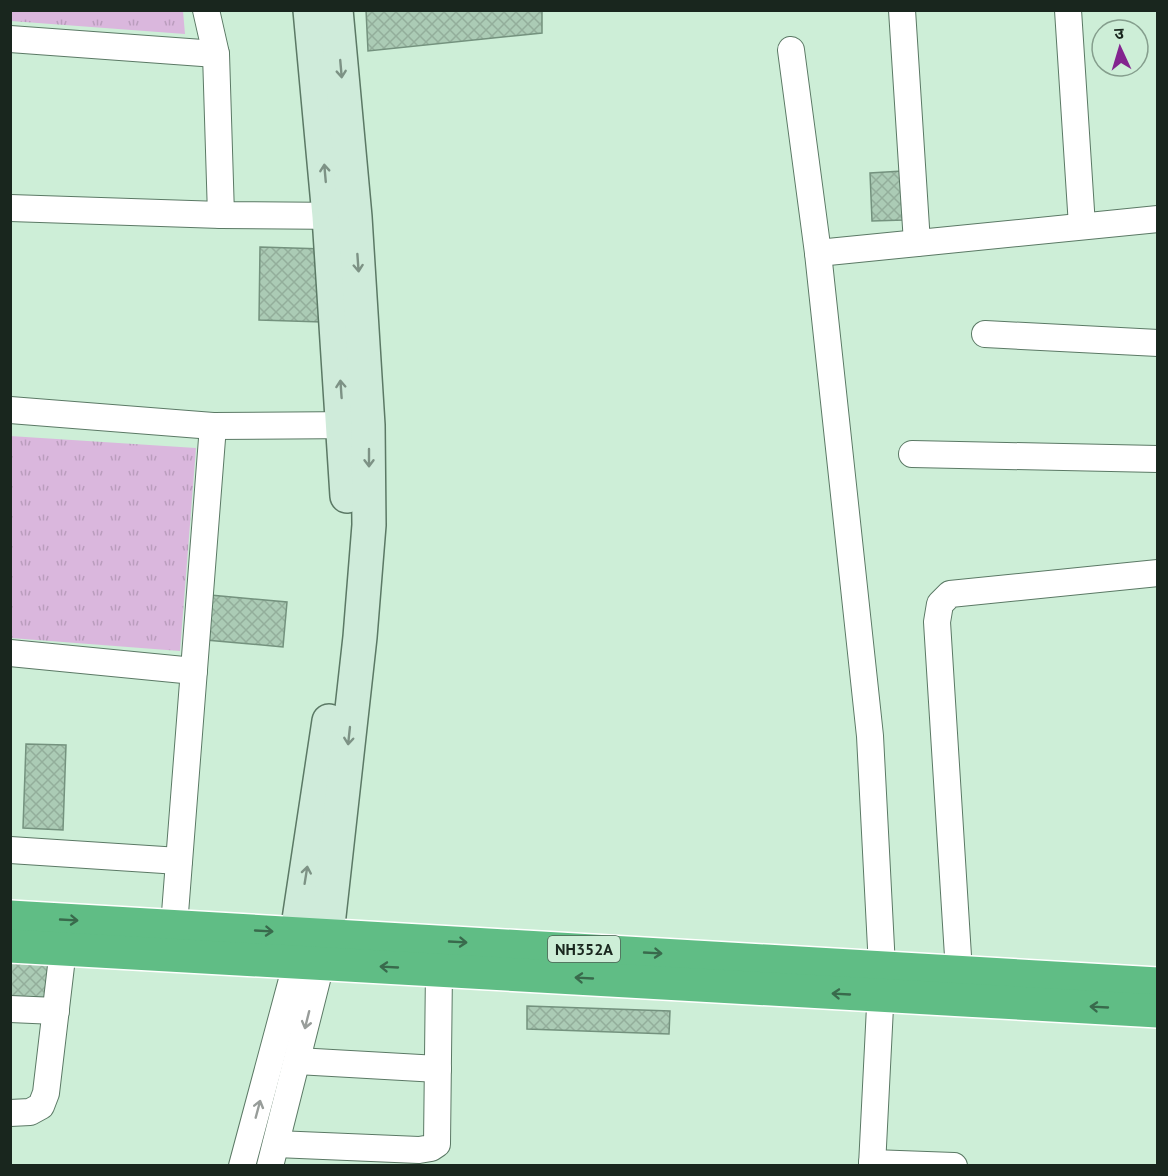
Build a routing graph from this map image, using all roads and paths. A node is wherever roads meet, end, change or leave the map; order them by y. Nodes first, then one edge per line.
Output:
1 (206, 10) edge
2 (310, 10) edge
3 (336, 10) edge
4 (902, 10) edge
5 (1068, 10) edge
6 (10, 39) edge
7 (791, 50) dead end
8 (216, 54) junction
9 (10, 208) edge
10 (221, 215) junction
11 (342, 216) junction
12 (1153, 220) edge
13 (1082, 226) junction
14 (917, 243) junction
15 (818, 253) junction
16 (985, 334) dead end
17 (1158, 343) edge
18 (10, 410) edge
19 (356, 425) junction
20 (213, 426) junction
21 (912, 454) dead end
22 (1158, 459) edge
23 (1158, 573) edge
24 (10, 653) edge
25 (194, 671) junction
26 (10, 850) edge
27 (179, 861) junction
28 (10, 917) edge
29 (174, 926) junction
30 (10, 946) edge
31 (310, 948) junction
32 (63, 949) junction
33 (439, 970) junction
34 (959, 972) junction
35 (881, 981) junction
36 (1158, 984) edge
37 (10, 1009) edge
38 (56, 1011) junction
39 (1158, 1011) edge
40 (297, 1061) junction
41 (438, 1069) junction
42 (10, 1113) edge
43 (273, 1155) edge
44 (872, 1164) edge
45 (242, 1166) edge
46 (954, 1166) edge

1 - 8 street
11 -> 2 street
3 -> 11 street
4 - 14 street
5 - 13 street
6 - 8 street
7 - 15 street
8 - 10 street
9 - 10 street
10 - 11 street
11 - 19 street
12 - 13 street
13 - 14 street
14 - 15 street
15 - 35 street
16 - 17 street
18 - 20 street
19 - 20 street
19 - 31 street
20 - 25 street
21 - 22 street
23 - 34 street
24 - 25 street
25 - 27 street
26 - 27 street
27 - 29 street
28 -> 29 highway, NH352A
29 -> 31 highway, NH352A
30 - 32 highway, NH352A
31 - 32 highway, NH352A
33 -> 31 highway, NH352A
31 -> 35 highway, NH352A
31 -> 40 street
45 -> 31 street
32 - 38 street
35 -> 33 highway, NH352A
33 - 41 street
34 - 35 highway, NH352A
34 - 36 highway, NH352A
39 -> 35 highway, NH352A
35 - 44 street
37 - 38 street
38 - 42 street
40 - 41 street
40 - 43 street
41 - 43 street
44 - 46 street

